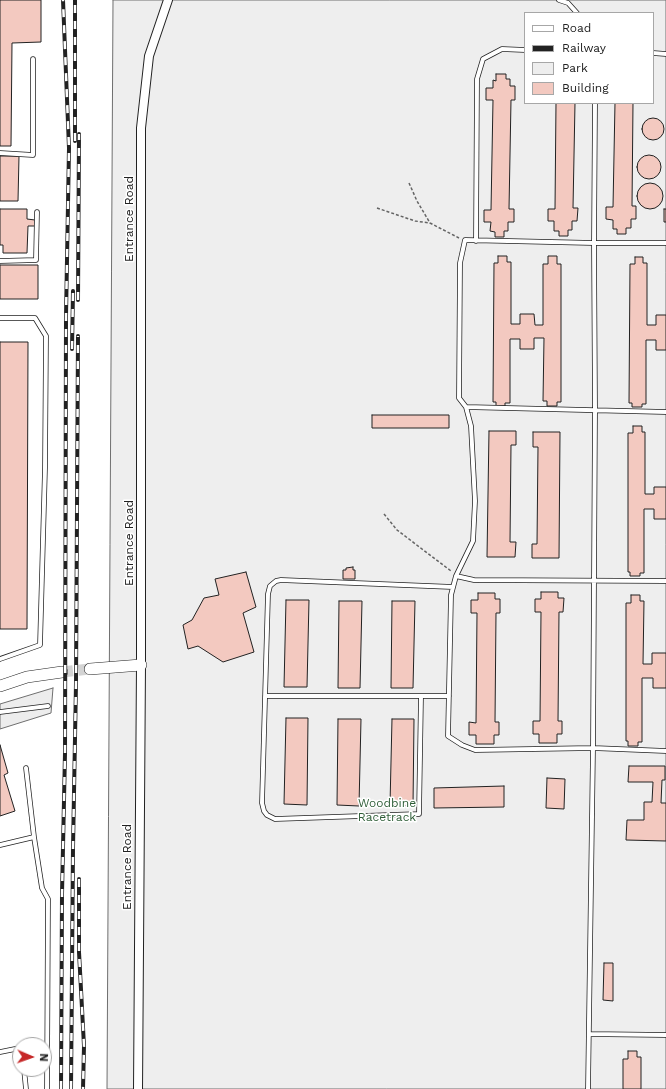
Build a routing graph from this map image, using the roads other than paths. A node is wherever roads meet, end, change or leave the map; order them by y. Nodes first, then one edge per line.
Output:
1 (168, 0) edge
2 (559, 0) edge
3 (576, 12) edge
4 (524, 50) edge
5 (654, 53) edge
6 (666, 54) edge
7 (32, 59) dead end
8 (595, 104) edge
9 (0, 154) edge
10 (37, 212) dead end
11 (476, 240) junction
12 (594, 243) junction
13 (666, 243) edge
14 (0, 261) edge
15 (0, 318) edge
16 (466, 407) junction
17 (595, 410) junction
18 (666, 412) edge
19 (456, 576) junction
20 (594, 580) junction
21 (666, 581) edge
22 (453, 587) junction
23 (0, 659) edge
24 (141, 665) junction
25 (90, 669) tunnel mouth
26 (62, 672) tunnel mouth
27 (0, 686) edge
28 (265, 696) junction
29 (421, 696) junction
30 (449, 696) junction
31 (48, 706) dead end
32 (0, 712) edge
33 (594, 748) junction
34 (666, 751) edge
35 (26, 768) dead end
36 (34, 837) junction
37 (0, 845) edge
38 (589, 1034) junction
39 (666, 1035) edge
40 (12, 1050) edge
41 (0, 1052) edge
42 (25, 1077) edge
43 (26, 1089) edge
44 (47, 1089) edge
45 (138, 1089) edge
46 (588, 1089) edge

1 - 24 street, Entrance Road
2 - 3 lane
4 - 11 lane
5 - 6 lane
7 - 9 lane
8 - 12 lane
10 - 14 lane
11 - 12 lane
11 - 16 lane
12 - 13 lane
12 - 17 lane
15 - 23 lane
16 - 17 lane
16 - 19 lane
17 - 18 lane
17 - 20 lane
19 - 20 lane
19 - 22 lane
20 - 21 lane
20 - 33 lane
22 - 28 lane
22 - 30 lane
24 - 25 street
24 - 45 street, Entrance Road
26 - 27 street
28 - 29 lane
28 - 29 lane
29 - 30 lane
30 - 33 lane
31 - 32 lane
33 - 34 lane
33 - 38 lane
35 - 36 lane
36 - 37 lane
36 - 44 lane
38 - 39 lane
38 - 46 lane
40 - 41 lane
42 - 43 lane

